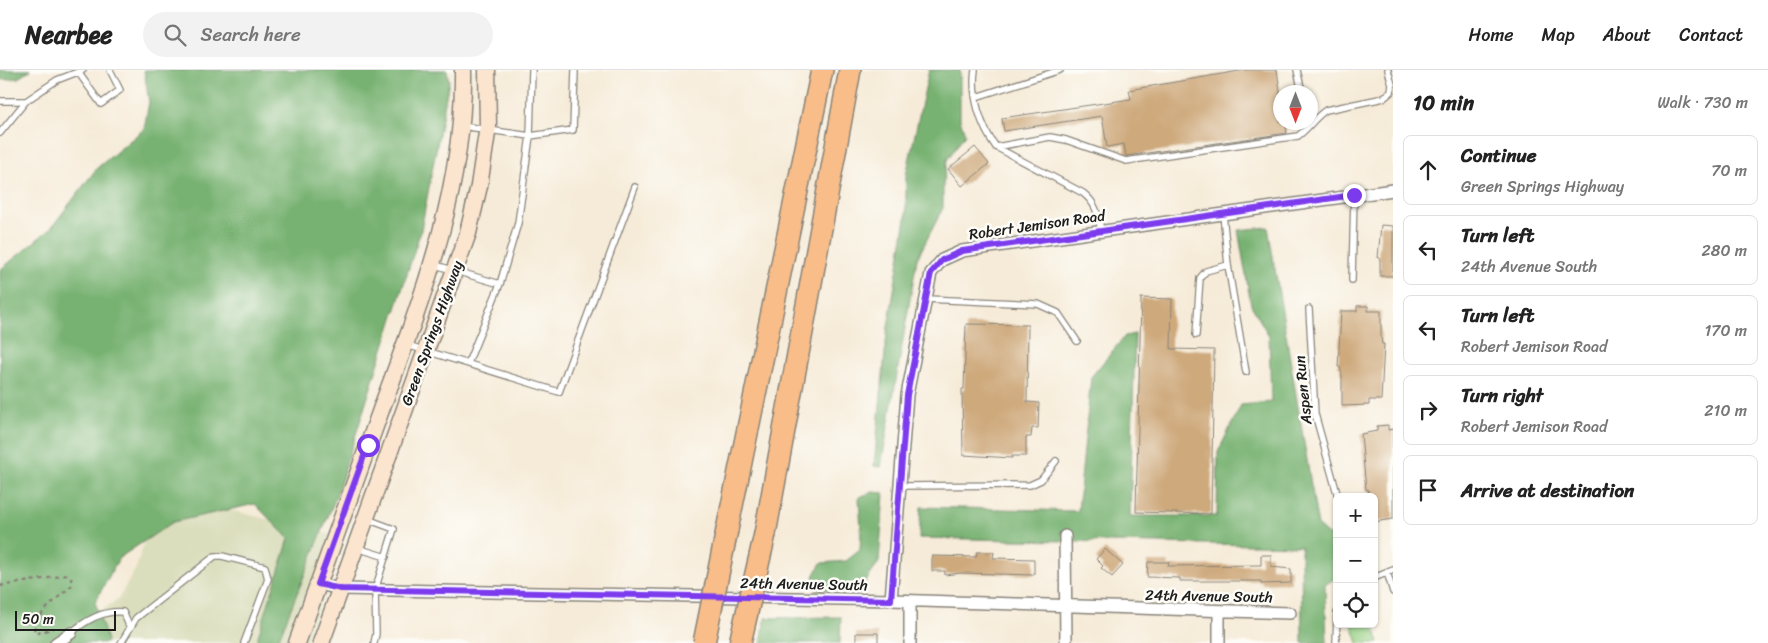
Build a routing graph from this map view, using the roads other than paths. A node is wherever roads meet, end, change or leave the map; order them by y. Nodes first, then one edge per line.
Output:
1 (110, 70) edge
2 (463, 70) edge
3 (486, 70) edge
4 (532, 70) edge
5 (575, 70) edge
6 (822, 70) edge
7 (850, 70) edge
8 (975, 70) edge
9 (1060, 70) edge
10 (1297, 70) edge
11 (1388, 70) edge
12 (81, 71) edge
13 (1300, 85) edge
14 (976, 97) junction
15 (0, 101) edge
16 (26, 101) junction
17 (1318, 115) edge
18 (459, 126) junction
19 (487, 130) junction
20 (1303, 130) edge
21 (0, 133) edge
22 (530, 136) junction
23 (996, 147) junction
24 (635, 187) dead end
25 (1393, 190) edge
26 (1354, 195) junction
27 (1223, 214) junction
28 (1101, 231) junction
29 (432, 264) junction
30 (1228, 265) junction
31 (454, 271) junction
32 (1352, 280) dead end
33 (500, 284) junction
34 (926, 299) junction
35 (1309, 309) dead end
36 (1196, 335) dead end
37 (1077, 341) dead end
38 (405, 345) junction
39 (426, 350) junction
40 (468, 363) junction
41 (1246, 372) dead end
42 (1056, 461) dead end
43 (900, 486) junction
44 (1337, 493) edge
45 (365, 519) junction
46 (1065, 536) dead end
47 (355, 548) junction
48 (386, 557) junction
49 (1390, 571) edge
50 (1378, 576) edge
51 (318, 584) junction
52 (341, 589) junction
53 (375, 590) junction
54 (1393, 592) edge
55 (891, 600) junction
56 (910, 601) junction
57 (1066, 607) junction
58 (1219, 611) junction
59 (1290, 613) dead end
60 (130, 628) junction
61 (1336, 628) edge
62 (71, 633) joint
63 (325, 642) edge
64 (56, 643) edge
65 (121, 643) edge
66 (244, 643) edge
67 (296, 643) edge
68 (374, 643) edge
69 (704, 643) edge
70 (740, 643) edge
71 (910, 643) edge
72 (1066, 643) edge
73 (1220, 643) edge
74 (1336, 643) edge

1 - 12 lane
2 - 18 main road, Green Springs Highway
3 - 19 main road, Green Springs Highway
4 - 22 lane
5 - 22 lane
6 - 69 highway, bridge
7 - 70 highway, bridge
8 - 14 lane
9 - 14 lane
10 - 13 lane
11 - 17 lane
12 - 16 lane
14 - 23 lane
15 - 16 lane
16 - 21 lane
18 - 19 lane
18 - 29 main road, Green Springs Highway
19 - 22 lane
19 - 31 main road, Green Springs Highway
20 - 23 lane
22 - 33 lane
23 - 28 lane
24 - 40 lane
25 - 26 street, Robert Jemison Road
26 - 27 street, Robert Jemison Road
26 - 32 lane
27 - 28 street, Robert Jemison Road
27 - 30 lane
28 - 34 street, Robert Jemison Road
29 - 31 lane
29 - 38 main road, Green Springs Highway
30 - 36 lane
30 - 41 lane
31 - 33 lane
31 - 39 main road, Green Springs Highway
33 - 40 lane
34 - 37 lane
34 - 43 street, Robert Jemison Road
35 - 44 lane, Aspen Run
38 - 39 lane
38 - 51 main road, Green Springs Highway
39 - 40 lane
39 - 45 main road, Green Springs Highway
42 - 43 lane
43 - 55 street, Robert Jemison Road
45 - 47 main road, Green Springs Highway
45 - 48 lane
46 - 57 street
47 - 48 lane
47 - 52 main road, Green Springs Highway
48 - 53 lane
49 - 50 lane
49 - 54 lane
51 - 52 street, 24th Avenue South
51 - 67 main road, Green Springs Highway
52 - 53 street, 24th Avenue South
52 - 63 main road, Green Springs Highway
53 - 55 street, 24th Avenue South
53 - 68 lane
55 - 56 street, 24th Avenue South
56 - 57 street, 24th Avenue South
56 - 71 street
57 - 58 street, 24th Avenue South
57 - 72 street
58 - 59 street, 24th Avenue South
58 - 73 street
60 - 62 lane
60 - 65 lane
60 - 66 lane
61 - 74 lane
62 - 64 street

